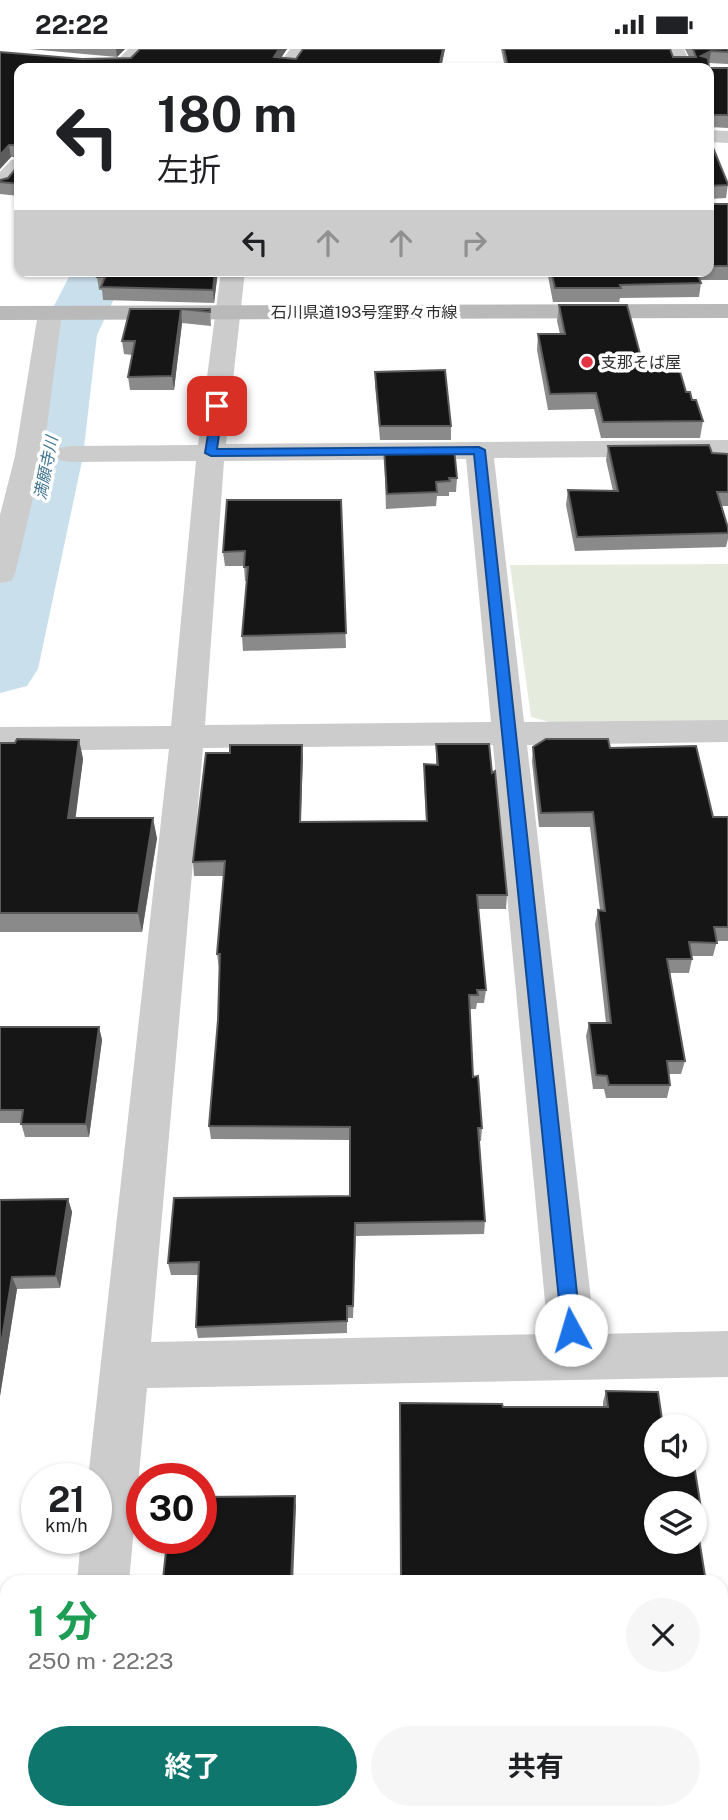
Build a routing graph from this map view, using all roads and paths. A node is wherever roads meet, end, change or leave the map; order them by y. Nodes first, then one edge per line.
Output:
1 (139, 49) edge
2 (124, 63) edge
3 (14, 170) edge
4 (0, 184) edge
5 (233, 277) edge
6 (728, 311) edge
7 (0, 313) edge
8 (67, 313) junction
9 (230, 313) junction
10 (728, 448) edge
11 (479, 450) junction
12 (211, 453) junction
13 (70, 454) dead end
14 (0, 574) edge
15 (728, 731) edge
16 (509, 734) junction
17 (187, 737) junction
18 (1, 739) edge
19 (728, 1354) edge
20 (574, 1357) junction
21 (125, 1365) junction
22 (104, 1575) edge

1 - 2 street
3 - 4 street
5 - 9 street
6 - 9 main road, 石川県道193号窪野々市線
7 - 8 main road, 石川県道193号窪野々市線
8 - 9 main road, 石川県道193号窪野々市線
8 - 14 street
9 - 12 street
10 - 11 street
11 - 12 street
11 - 16 street
12 - 13 street
12 - 17 street
15 - 16 street
16 - 17 street
16 - 20 street
17 - 18 street
17 - 21 street
19 - 20 street
20 - 21 street
21 - 22 street

